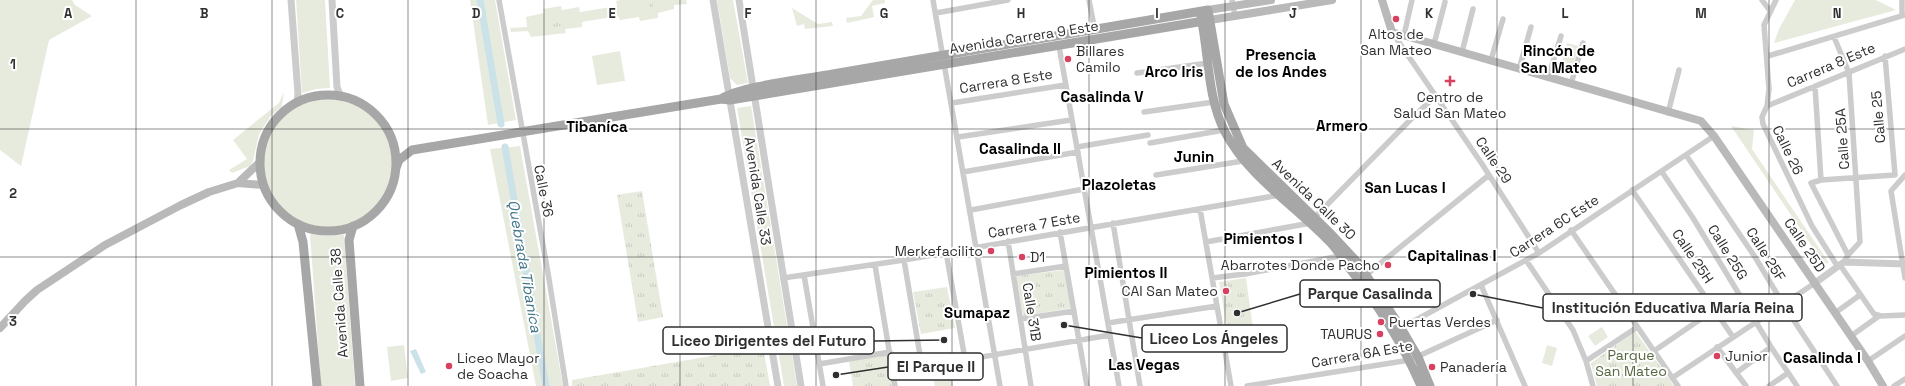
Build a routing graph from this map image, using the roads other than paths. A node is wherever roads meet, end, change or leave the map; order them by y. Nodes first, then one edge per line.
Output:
1 (291, 0) edge
2 (332, 0) edge
3 (499, 0) edge
4 (713, 0) edge
5 (739, 0) edge
6 (933, 0) edge
7 (1008, 0) edge
8 (1089, 0) edge
9 (1271, 0) edge
10 (1332, 0) edge
11 (1382, 0) edge
12 (1412, 0) edge
13 (1762, 0) edge
14 (1776, 0) edge
15 (1902, 0) edge
16 (1445, 2) dead end
17 (1233, 3) edge
18 (1473, 9) dead end
19 (1204, 11) junction
20 (1770, 11) junction
21 (936, 13) junction
22 (1235, 16) junction
23 (1903, 16) edge
24 (1503, 19) dead end
25 (1206, 21) junction
26 (1532, 27) dead end
27 (1094, 28) junction
28 (1392, 32) junction
29 (1404, 35) junction
30 (1560, 36) dead end
31 (1834, 37) junction
32 (1096, 39) junction
33 (1583, 43) dead end
34 (1434, 44) junction
35 (1059, 46) junction
36 (1905, 49) edge
37 (1462, 52) junction
38 (943, 54) junction
39 (1768, 56) junction
40 (1885, 56) junction
41 (1491, 60) junction
42 (1208, 63) junction
43 (945, 64) junction
44 (1519, 69) junction
45 (1679, 70) dead end
46 (1137, 73) dead end
47 (1849, 73) junction
48 (1548, 78) junction
49 (1571, 84) junction
50 (1065, 85) junction
51 (1816, 86) junction
52 (753, 92) junction
53 (341, 97) junction
54 (727, 97) junction
55 (1435, 97) junction
56 (1214, 102) junction
57 (297, 103) junction
58 (952, 103) junction
59 (1767, 106) junction
60 (1144, 112) dead end
61 (1668, 112) junction
62 (1071, 120) junction
63 (1224, 130) junction
64 (521, 131) junction
65 (1148, 135) dead end
66 (1714, 136) junction
67 (958, 138) junction
68 (391, 140) junction
69 (1150, 142) dead end
70 (412, 150) junction
71 (1077, 150) junction
72 (1686, 155) junction
73 (1243, 161) junction
74 (260, 162) junction
75 (396, 168) junction
76 (963, 172) junction
77 (1662, 172) junction
78 (1156, 175) dead end
79 (1489, 175) junction
80 (1905, 175) edge
81 (1856, 177) junction
82 (1897, 178) junction
83 (1822, 180) junction
84 (238, 182) junction
85 (263, 185) junction
86 (1084, 189) junction
87 (1632, 190) junction
88 (1285, 194) junction
89 (1200, 209) junction
90 (970, 210) junction
91 (1313, 220) junction
92 (1113, 223) junction
93 (298, 224) junction
94 (353, 226) junction
95 (1091, 227) junction
96 (1571, 230) junction
97 (1060, 232) junction
98 (1008, 241) junction
99 (1206, 242) junction
100 (976, 247) junction
101 (946, 252) junction
102 (1539, 253) junction
103 (1340, 256) junction
104 (904, 260) junction
105 (1526, 260) junction
106 (1843, 262) junction
107 (1904, 264) edge
108 (875, 265) junction
109 (1066, 266) junction
110 (1013, 274) junction
111 (804, 275) junction
112 (1366, 275) junction
113 (783, 278) junction
114 (1212, 278) junction
115 (1905, 278) edge
116 (1815, 283) junction
117 (1481, 285) junction
118 (1860, 295) junction
119 (1782, 304) junction
120 (1217, 306) junction
121 (1074, 310) junction
122 (1714, 310) junction
123 (1835, 313) junction
124 (1877, 315) junction
125 (1905, 315) edge
126 (1021, 319) junction
127 (1129, 319) junction
128 (1497, 320) junction
129 (1756, 321) junction
130 (1108, 323) junction
131 (0, 328) edge
132 (1401, 328) junction
133 (1636, 328) junction
134 (1110, 335) junction
135 (1851, 336) junction
136 (1905, 336) edge
137 (1733, 337) junction
138 (1079, 341) junction
139 (1717, 347) junction
140 (1771, 347) junction
141 (1025, 348) junction
142 (1654, 351) junction
143 (890, 352) junction
144 (994, 355) junction
145 (965, 359) junction
146 (1414, 359) junction
147 (1586, 361) junction
148 (1868, 361) junction
149 (819, 364) junction
150 (922, 367) junction
151 (893, 372) junction
152 (1736, 373) junction
153 (1788, 374) junction
154 (1672, 378) junction
155 (1905, 379) edge
156 (1881, 385) edge
157 (317, 386) edge
158 (360, 386) edge
159 (566, 386) edge
160 (778, 386) edge
161 (801, 386) edge
162 (823, 386) edge
163 (895, 386) edge
164 (1000, 386) edge
165 (1031, 386) edge
166 (1087, 386) edge
167 (1119, 386) edge
168 (1140, 386) edge
169 (1231, 386) edge
170 (1248, 386) edge
171 (1421, 386) edge
172 (1430, 386) edge
173 (1525, 386) edge
174 (1593, 386) edge
175 (1678, 386) edge
176 (1746, 386) edge
177 (1769, 386) edge
178 (1797, 386) edge
179 (1837, 386) edge
180 (1894, 386) edge

1 - 57 street
2 - 53 street
3 - 64 street, Calle 36
4 - 54 street, Avenida Calle 33
5 - 52 street, Avenida Calle 33
6 - 21 street
7 - 21 street
8 - 27 street
9 - 17 main road, Avenida Carrera 9 Este
10 - 22 main road, Avenida Carrera 9 Este
11 - 28 main road, Calle 29
12 - 29 street
13 - 20 street
14 - 20 street, Calle 26
15 - 23 street
16 - 34 street
17 - 19 main road, Avenida Carrera 9 Este
17 - 22 street
18 - 37 street
19 - 25 main road
19 - 27 main road, Avenida Carrera 9 Este
20 - 39 street, Calle 26
21 - 38 street
22 - 25 main road, Avenida Carrera 9 Este
23 - 31 street
24 - 41 street
25 - 32 main road, Avenida Carrera 9 Este
25 - 42 main road, Avenida Calle 30
25 - 88 main road, Avenida Calle 30
26 - 44 street
27 - 32 street
27 - 38 main road, Avenida Carrera 9 Este
28 - 29 main road
28 - 55 street, Calle 29
29 - 34 main road
30 - 48 street
31 - 39 street
31 - 47 street, Calle 25A
32 - 35 main road, Avenida Carrera 9 Este
33 - 49 street
34 - 37 main road
35 - 43 main road, Avenida Carrera 9 Este
35 - 50 street
36 - 40 street, Carrera 8 Este
37 - 41 main road
38 - 43 street
38 - 52 main road, Avenida Carrera 9 Este
39 - 59 street, Calle 26
40 - 47 street, Carrera 8 Este
40 - 82 street, Calle 25
41 - 44 main road
42 - 46 street
42 - 56 main road, Avenida Calle 30
43 - 52 main road, Avenida Carrera 9 Este
43 - 58 street
44 - 48 main road
45 - 61 street
47 - 51 street, Carrera 8 Este
47 - 81 street, Calle 25A
48 - 49 main road
49 - 61 main road
50 - 58 street, Carrera 8 Este
50 - 62 street
51 - 59 street, Carrera 8 Este
51 - 83 street
52 - 54 main road, Avenida Carrera 9 Este
52 - 113 street, Avenida Calle 33
53 - 57 main road
53 - 68 main road
54 - 64 main road, Avenida Carrera 9 Este
54 - 160 street, Avenida Calle 33
55 - 79 street, Calle 29
55 - 91 street
56 - 60 street
56 - 63 main road, Avenida Calle 30
57 - 74 main road
58 - 67 street
59 - 106 street, Calle 26
61 - 66 main road, Calle 25D
62 - 67 street
62 - 71 street
63 - 69 street
63 - 73 main road, Avenida Calle 30
64 - 70 main road, Avenida Carrera 9 Este
64 - 159 street, Calle 36
65 - 71 street
66 - 72 street, Carrera 6C Este
66 - 116 main road, Calle 25D
67 - 76 street
68 - 70 main road
68 - 75 main road
70 - 75 main road
71 - 76 street
71 - 86 street
72 - 77 street, Carrera 6C Este
72 - 119 street, Calle 25F
73 - 78 street
73 - 88 main road, Avenida Calle 30
74 - 84 main road
74 - 85 main road
75 - 94 main road
76 - 90 street
77 - 87 street, Carrera 6C Este
77 - 129 street, Calle 25G
79 - 102 street, Calle 29
79 - 112 street
80 - 82 street
81 - 82 street
81 - 83 street
81 - 106 street, Calle 25A
82 - 107 street
83 - 106 street
84 - 85 main road
84 - 131 main road
85 - 93 main road
86 - 90 street
86 - 95 street
87 - 96 street, Carrera 6C Este
87 - 122 street, Calle 25H
88 - 89 street, Carrera 7 Este
88 - 91 main road, Avenida Calle 30
89 - 92 street, Carrera 7 Este
89 - 99 street
90 - 100 street
91 - 99 street
91 - 103 main road, Avenida Calle 30
91 - 112 main road, Avenida Calle 30
92 - 95 street, Carrera 7 Este
92 - 127 street
93 - 94 main road
93 - 157 main road, Avenida Calle 38
94 - 158 main road, Avenida Calle 38
95 - 97 street, Carrera 7 Este
95 - 130 street
96 - 102 street, Carrera 6C Este
96 - 133 street
97 - 98 street, Carrera 7 Este
97 - 109 street
98 - 100 street, Carrera 7 Este
98 - 110 street, Calle 31B
99 - 114 street
100 - 101 street, Carrera 7 Este
100 - 144 street
101 - 104 street, Carrera 7 Este
101 - 145 street
102 - 105 street, Carrera 6C Este
103 - 114 street
103 - 146 main road, Avenida Calle 30
104 - 108 street, Carrera 7 Este
104 - 150 street
105 - 117 street, Carrera 6C Este
105 - 147 street
106 - 107 street
106 - 116 street
106 - 118 street
107 - 115 street
108 - 111 street, Carrera 7 Este
108 - 143 street
109 - 110 street
109 - 121 street
110 - 126 street, Calle 31B
111 - 113 street, Carrera 7 Este
111 - 149 street
112 - 132 main road, Avenida Calle 30
113 - 161 street, Avenida Calle 33
114 - 120 street
116 - 119 street
116 - 123 main road, Calle 25D
117 - 128 street
117 - 132 street, Carrera 6C Este
118 - 123 street
118 - 124 street
119 - 129 street
119 - 179 street, Calle 25F
120 - 127 street
120 - 169 street
121 - 126 street
121 - 138 street
122 - 137 street, Calle 25H
122 - 142 street
123 - 135 main road, Calle 25D
124 - 125 street
124 - 135 street
126 - 141 street, Calle 31B
127 - 130 street
127 - 168 street
128 - 146 street, Carrera 6A Este
128 - 173 street
129 - 137 street
129 - 140 street, Calle 25G
130 - 134 street
132 - 146 main road, Avenida Calle 30
133 - 142 street
133 - 147 street
134 - 138 street
134 - 167 street
135 - 148 main road, Calle 25D
136 - 148 street
137 - 139 street
138 - 141 street
138 - 166 street
139 - 152 street
139 - 154 street
140 - 152 street
140 - 153 street, Calle 25G
141 - 144 street
141 - 165 street, Calle 31B
142 - 154 street
143 - 149 street
143 - 151 street
144 - 145 street
144 - 164 street
145 - 150 street
146 - 170 street, Carrera 6A Este
146 - 171 main road, Avenida Calle 30
146 - 172 main road, Avenida Calle 30
147 - 174 street
148 - 156 main road, Calle 25D
149 - 162 street
150 - 151 street
151 - 163 street
152 - 176 street
153 - 177 street
153 - 178 street, Calle 25G
154 - 175 street
155 - 180 street

